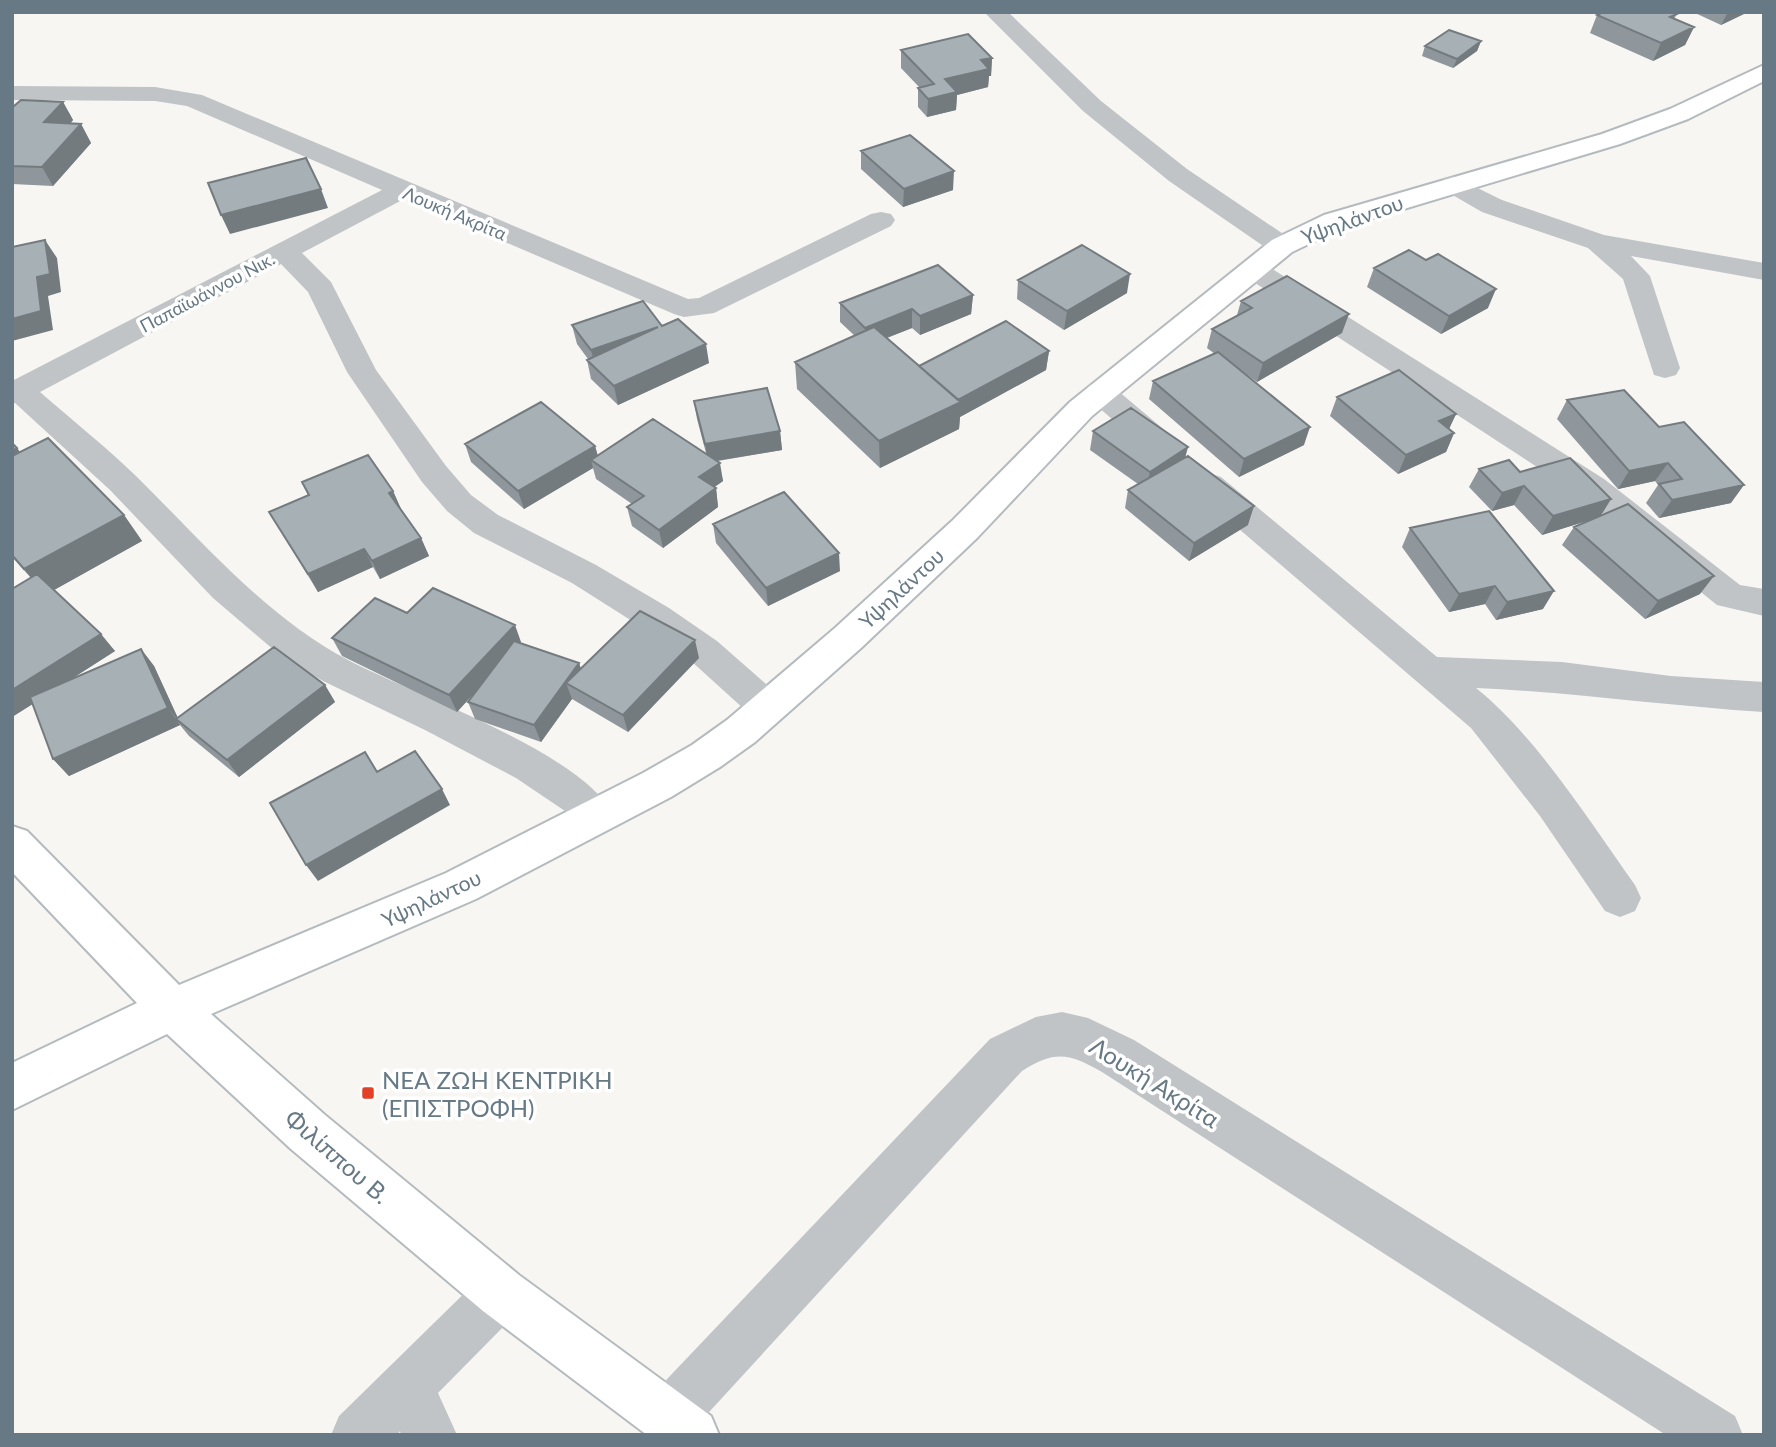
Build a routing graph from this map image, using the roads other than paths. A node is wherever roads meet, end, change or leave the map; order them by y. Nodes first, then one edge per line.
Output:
1 (995, 12) edge
2 (1764, 72) edge
3 (12, 93) edge
4 (1454, 184) junction
5 (401, 190) junction
6 (881, 220) dead end
7 (1598, 242) junction
8 (1282, 246) junction
9 (284, 251) junction
10 (1253, 268) junction
11 (1764, 272) edge
12 (1665, 368) dead end
13 (16, 392) edge
14 (1100, 392) junction
15 (1764, 603) edge
16 (1429, 671) junction
17 (1764, 696) edge
18 (768, 708) junction
19 (595, 817) junction
20 (12, 844) edge
21 (1620, 898) dead end
22 (172, 1009) junction
23 (12, 1087) edge
24 (501, 1293) junction
25 (406, 1386) junction
26 (680, 1425) edge
27 (358, 1435) edge
28 (430, 1435) edge
29 (1716, 1435) edge

1 - 8 street
2 - 4 street, Υψηλάντου
3 - 5 street, Λουκή Ακρίτα
4 - 7 street
4 - 8 street, Υψηλάντου
5 - 6 street, Λουκή Ακρίτα
5 - 9 street, Παπαϊωάννου Νικ.
7 - 11 street
7 - 12 street
8 - 10 street, Υψηλάντου
9 - 13 street, Παπαϊωάννου Νικ.
9 - 18 street
10 - 14 street, Υψηλάντου
10 - 15 street
13 - 19 street
14 - 16 street
14 - 18 street, Υψηλάντου
16 - 17 street
16 - 21 street
18 - 19 street, Υψηλάντου
19 - 22 street, Υψηλάντου
20 - 22 street, Φιλίππου Β.
22 - 23 street, Υψηλάντου
22 - 24 street, Φιλίππου Β.
24 - 25 street
24 - 26 street, Φιλίππου Β.
25 - 27 street
25 - 28 street
26 - 29 street, Λουκή Ακρίτα

